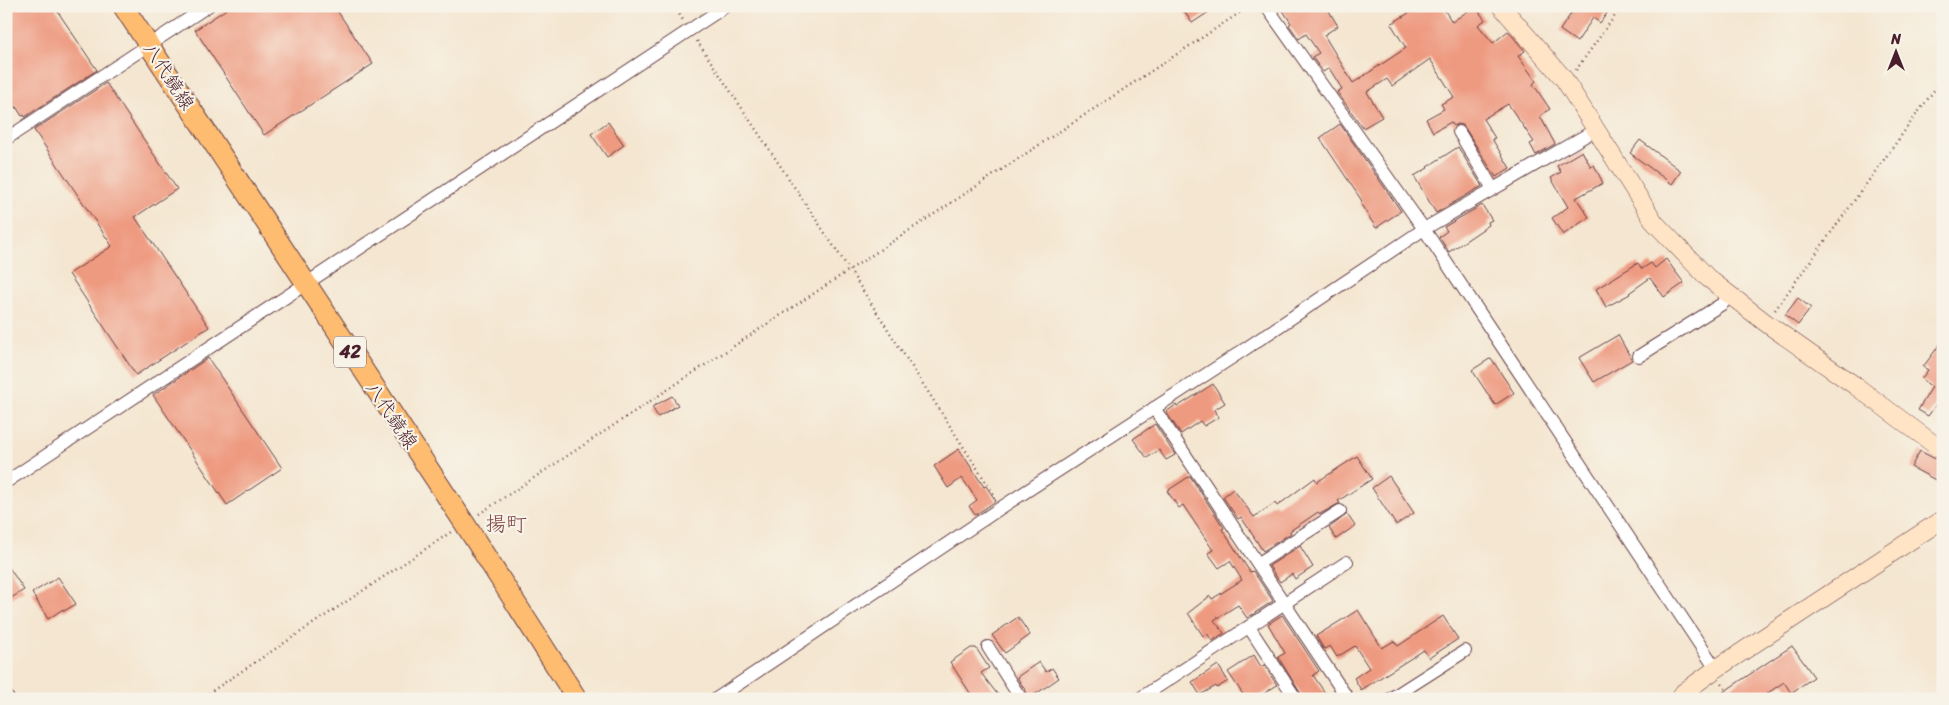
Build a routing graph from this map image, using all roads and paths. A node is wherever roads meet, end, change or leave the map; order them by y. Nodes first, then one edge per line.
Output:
1 (123, 6) edge
2 (208, 6) edge
3 (674, 6) edge
4 (726, 6) edge
5 (1250, 6) edge
6 (1266, 6) edge
7 (1501, 6) edge
8 (1622, 6) edge
9 (690, 31) junction
10 (149, 45) junction
11 (1576, 70) dead end
12 (1943, 78) edge
13 (1597, 129) junction
14 (1458, 132) dead end
15 (6, 139) edge
16 (1493, 189) junction
17 (1424, 230) junction
18 (849, 269) junction
19 (305, 284) junction
20 (1730, 295) junction
21 (1766, 323) junction
22 (1640, 356) dead end
23 (1154, 408) junction
24 (1943, 451) edge
25 (6, 482) edge
26 (1002, 507) junction
27 (1340, 511) dead end
28 (1943, 519) edge
29 (465, 524) junction
30 (1347, 562) dead end
31 (1259, 564) junction
32 (1284, 603) junction
33 (1249, 627) junction
34 (988, 647) dead end
35 (1465, 651) dead end
36 (1716, 669) junction
37 (200, 699) edge
38 (577, 699) edge
39 (716, 699) edge
40 (1021, 699) edge
41 (1140, 699) edge
42 (1296, 699) edge
43 (1348, 699) edge
44 (1390, 699) edge
45 (1680, 699) edge

1 - 10 main road, 八代鏡線 / 42
2 - 10 street
3 - 9 path
4 - 9 street
5 - 18 path
6 - 17 street
7 - 13 street
8 - 11 path
9 - 18 path
9 - 19 street
10 - 15 street
10 - 19 main road, 八代鏡線 / 42
12 - 21 path
13 - 16 street
13 - 20 street
14 - 16 street
16 - 17 street
17 - 23 street
17 - 36 street
18 - 26 path
18 - 29 path
19 - 25 street
19 - 29 main road, 八代鏡線 / 42
20 - 21 street
20 - 22 street
21 - 24 street
23 - 26 street
23 - 31 street
26 - 39 street
27 - 31 street
28 - 36 street
29 - 37 path
29 - 38 main road, 八代鏡線 / 42
30 - 32 street
31 - 32 street
32 - 33 street
32 - 43 street
33 - 41 street
33 - 42 street
34 - 40 street
35 - 44 street
36 - 45 street

